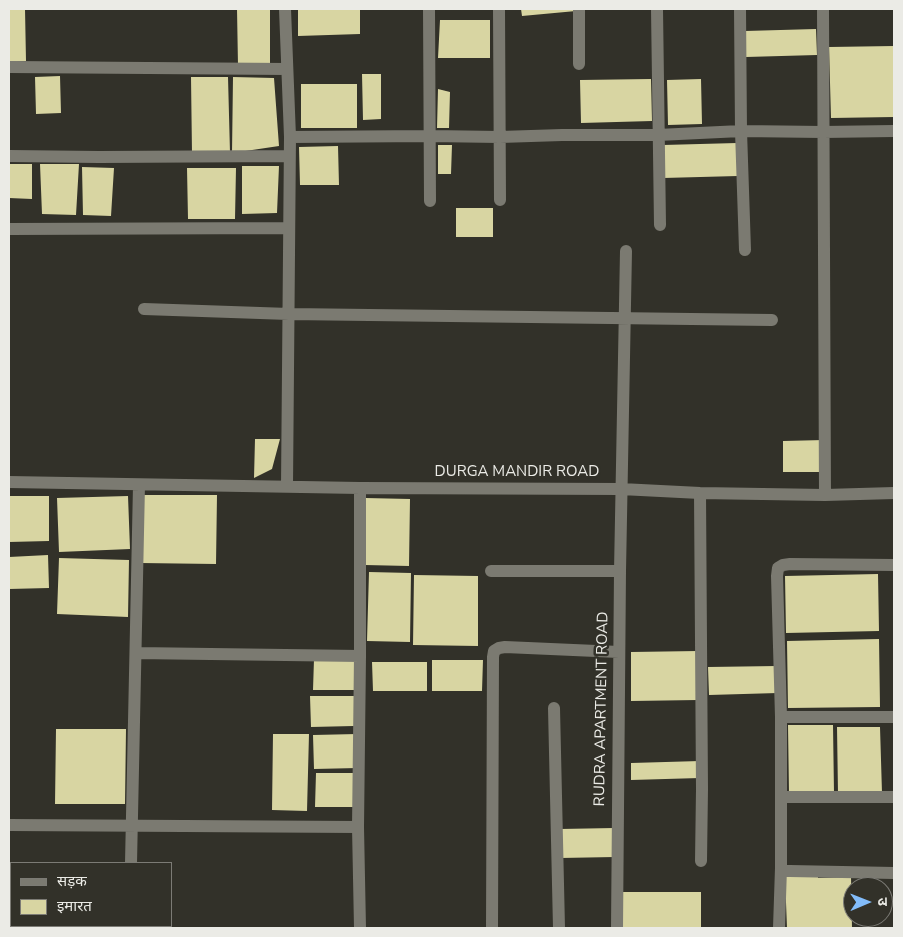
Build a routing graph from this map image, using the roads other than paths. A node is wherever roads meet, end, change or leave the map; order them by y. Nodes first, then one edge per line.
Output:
1 (285, 9) edge
2 (429, 9) edge
3 (499, 9) edge
4 (579, 9) edge
5 (657, 9) edge
6 (740, 9) edge
7 (823, 9) edge
8 (579, 64) dead end
9 (9, 66) edge
10 (287, 69) junction
11 (741, 131) junction
12 (894, 131) edge
13 (823, 132) junction
14 (658, 135) junction
15 (430, 136) junction
16 (290, 137) junction
17 (500, 137) junction
18 (9, 156) edge
19 (289, 156) junction
20 (500, 200) dead end
21 (430, 201) dead end
22 (660, 225) dead end
23 (289, 228) junction
24 (9, 229) edge
25 (745, 250) dead end
26 (626, 251) dead end
27 (144, 309) dead end
28 (289, 314) junction
29 (624, 317) junction
30 (772, 320) dead end
31 (9, 482) edge
32 (138, 485) junction
33 (287, 486) junction
34 (360, 488) junction
35 (622, 489) junction
36 (700, 493) junction
37 (894, 493) edge
38 (825, 495) junction
39 (894, 565) edge
40 (491, 571) dead end
41 (620, 571) junction
42 (619, 652) junction
43 (136, 653) junction
44 (360, 656) junction
45 (554, 708) dead end
46 (782, 717) junction
47 (894, 717) edge
48 (782, 797) junction
49 (894, 797) edge
50 (9, 825) edge
51 (132, 825) junction
52 (358, 827) junction
53 (701, 861) dead end
54 (132, 862) edge
55 (781, 868) junction
56 (894, 873) edge
57 (360, 928) edge
58 (492, 928) edge
59 (559, 928) edge
60 (617, 928) edge
61 (779, 928) edge

1 - 10 street
2 - 15 street
3 - 17 street
4 - 8 street
5 - 14 street
6 - 11 street
7 - 13 street
9 - 10 street
10 - 16 street
11 - 13 street
11 - 14 street
11 - 25 street
12 - 13 street
13 - 38 street
14 - 17 street
14 - 22 street
15 - 16 street
15 - 17 street
15 - 21 street
16 - 19 street
17 - 20 street
18 - 19 street
19 - 23 street
23 - 24 street
23 - 28 street
26 - 29 street, RUDRA APARTMENT ROAD
27 - 28 street
28 - 29 street
28 - 33 street
29 - 30 street
29 - 35 street, RUDRA APARTMENT ROAD
31 - 32 street, DURGA MANDIR ROAD
32 - 33 street, DURGA MANDIR ROAD
32 - 43 street
33 - 34 street, DURGA MANDIR ROAD
34 - 35 street, DURGA MANDIR ROAD
34 - 44 street
35 - 36 street, DURGA MANDIR ROAD
35 - 41 street, RUDRA APARTMENT ROAD
36 - 38 street, DURGA MANDIR ROAD
36 - 53 street
37 - 38 street, DURGA MANDIR ROAD
39 - 46 street
40 - 41 street
41 - 42 street, RUDRA APARTMENT ROAD
42 - 58 street
42 - 60 street, RUDRA APARTMENT ROAD
43 - 44 street
43 - 51 street
44 - 52 street
45 - 59 street
46 - 47 street
46 - 48 street
48 - 49 street
48 - 55 street
50 - 51 street
51 - 52 street
51 - 54 street
52 - 57 street
55 - 56 street
55 - 61 street

